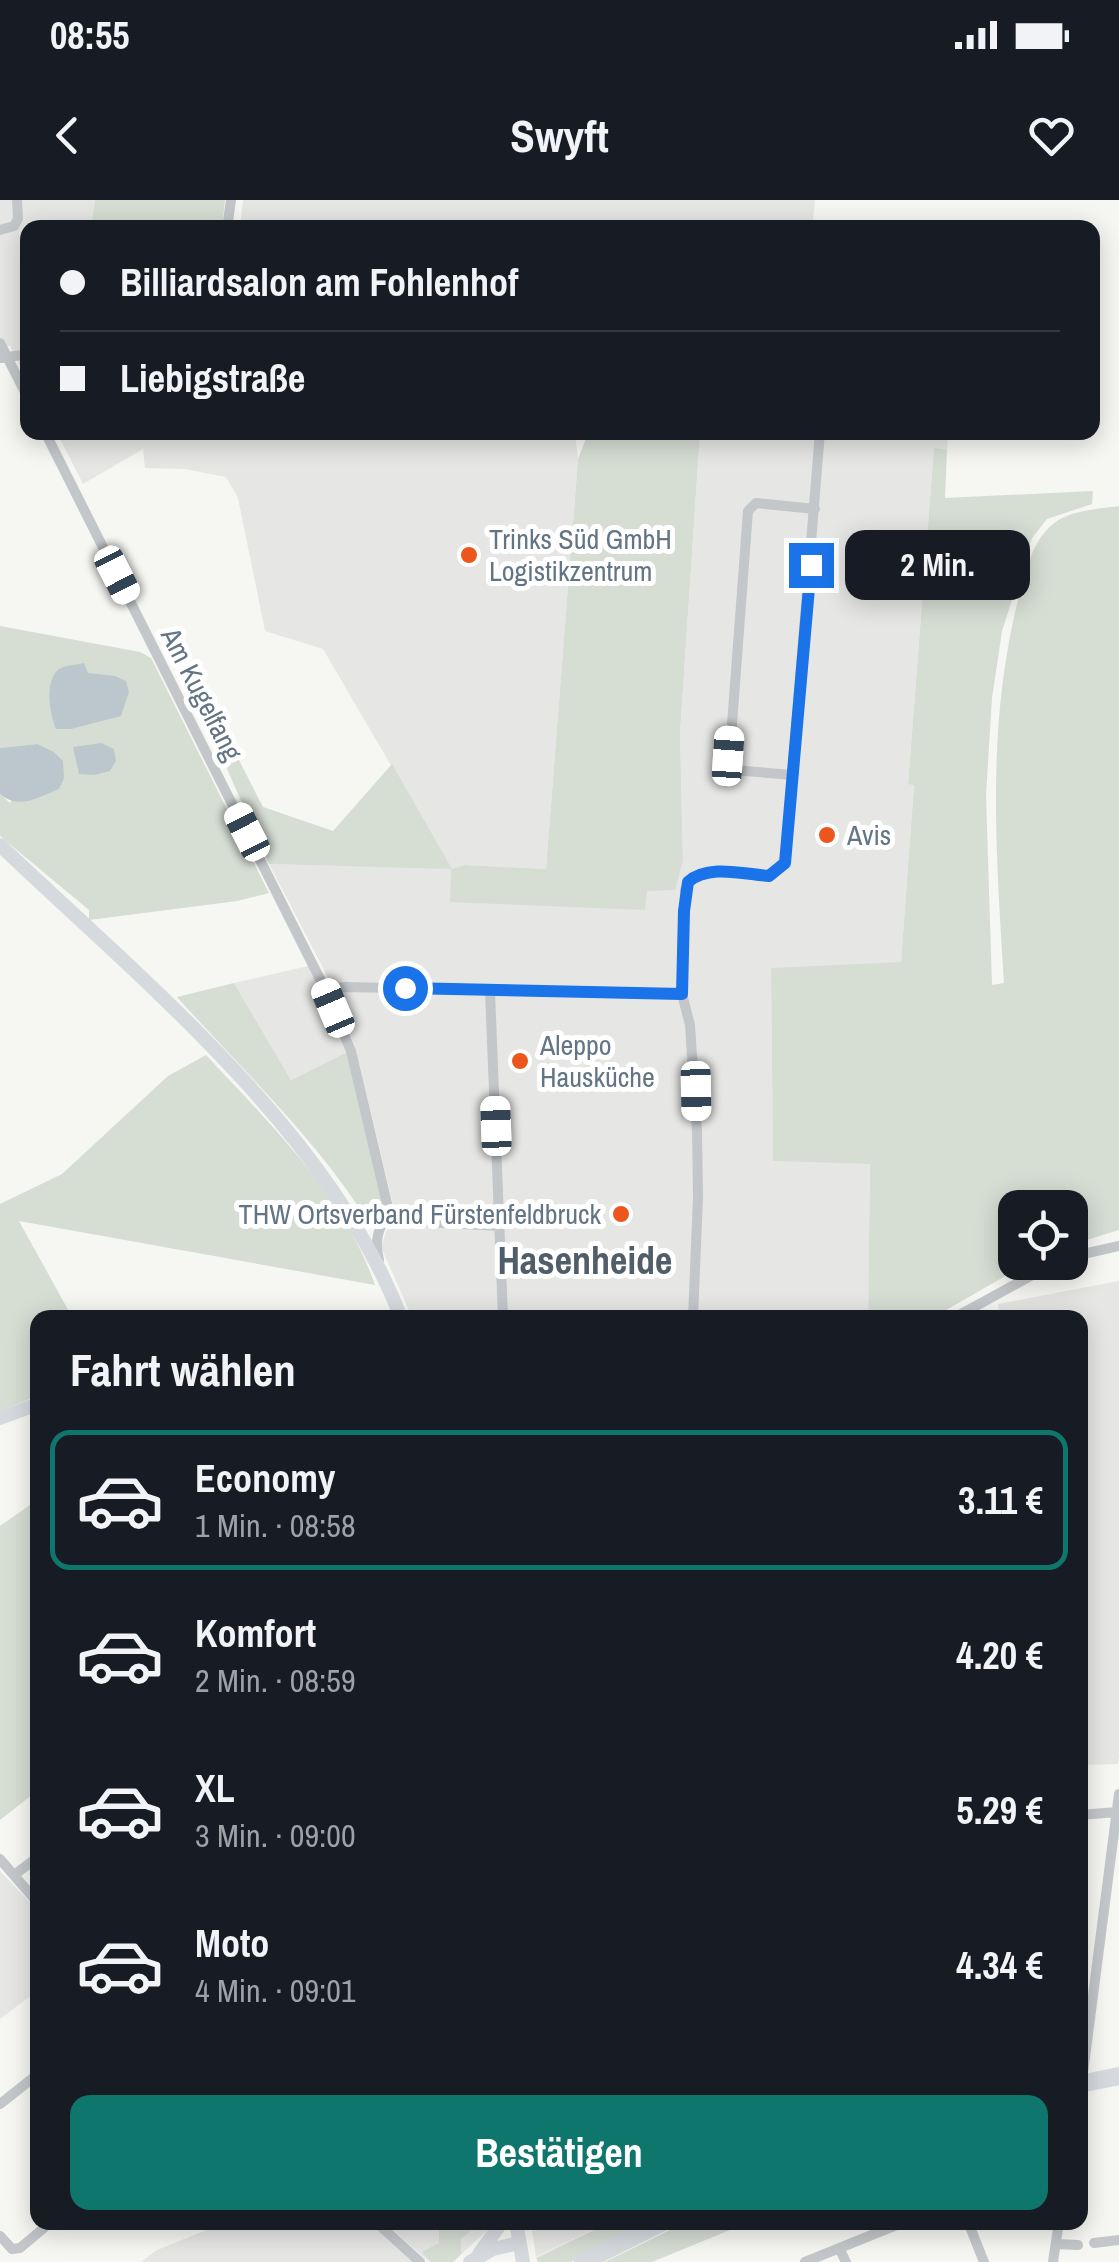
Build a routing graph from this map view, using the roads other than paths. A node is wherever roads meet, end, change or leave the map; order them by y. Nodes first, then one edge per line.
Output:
1 (16, 200) edge
2 (0, 230) edge
3 (0, 343) edge
4 (4, 358) edge
5 (20, 385) edge
6 (49, 440) edge
7 (820, 440) edge
8 (815, 509) junction
9 (792, 776) junction
10 (0, 845) edge
11 (325, 990) junction
12 (490, 991) junction
13 (682, 994) junction
14 (389, 1212) junction
15 (498, 1226) junction
16 (1119, 1246) edge
17 (1088, 1253) edge
18 (380, 1270) junction
19 (1023, 1280) edge
20 (397, 1310) edge
21 (503, 1310) edge
22 (693, 1310) edge
23 (969, 1310) edge
24 (30, 1407) edge
25 (0, 1418) edge
26 (1119, 1794) edge
27 (1116, 1812) junction
28 (1088, 1814) edge
29 (0, 1859) edge
30 (30, 1863) edge
31 (14, 1876) junction
32 (30, 1894) edge
33 (1088, 2042) edge
34 (1119, 2076) edge
35 (30, 2080) edge
36 (1088, 2082) edge
37 (0, 2104) edge
38 (41, 2230) edge
39 (385, 2230) edge
40 (496, 2230) edge
41 (517, 2230) edge
42 (647, 2230) edge
43 (884, 2230) edge
44 (971, 2230) edge
45 (1059, 2230) edge
46 (0, 2236) edge
47 (1119, 2240) edge
48 (519, 2243) junction
49 (1094, 2243) dead end
50 (1056, 2244) junction
51 (1078, 2245) dead end
52 (839, 2248) junction
53 (473, 2260) edge
54 (420, 2262) edge
55 (523, 2262) edge
56 (584, 2262) edge
57 (804, 2262) edge
58 (846, 2262) edge
59 (984, 2262) edge
60 (1053, 2262) edge

1 - 2 street
3 - 4 street
4 - 5 street
6 - 11 street, Am Kugelfang
7 - 8 street
8 - 9 street
8 - 9 street
9 - 13 street
10 - 18 main road
11 - 12 street
11 - 14 street, Am Kugelfang
12 - 13 street
12 - 15 street
13 - 22 street
14 - 15 street
14 - 18 street
15 - 21 street
16 - 17 street
18 - 20 main road
19 - 23 street
24 - 25 main road
26 - 27 street
27 - 28 street
27 - 33 street
29 - 31 street
30 - 31 street
31 - 32 street
34 - 36 highway
35 - 37 street
38 - 46 street
39 - 54 street
40 - 53 main road
41 - 48 main road
42 - 56 highway
43 - 52 street
44 - 59 street
45 - 50 street
47 - 49 street
48 - 53 main road
48 - 55 main road
50 - 51 street
50 - 60 street
52 - 57 street
52 - 58 street

